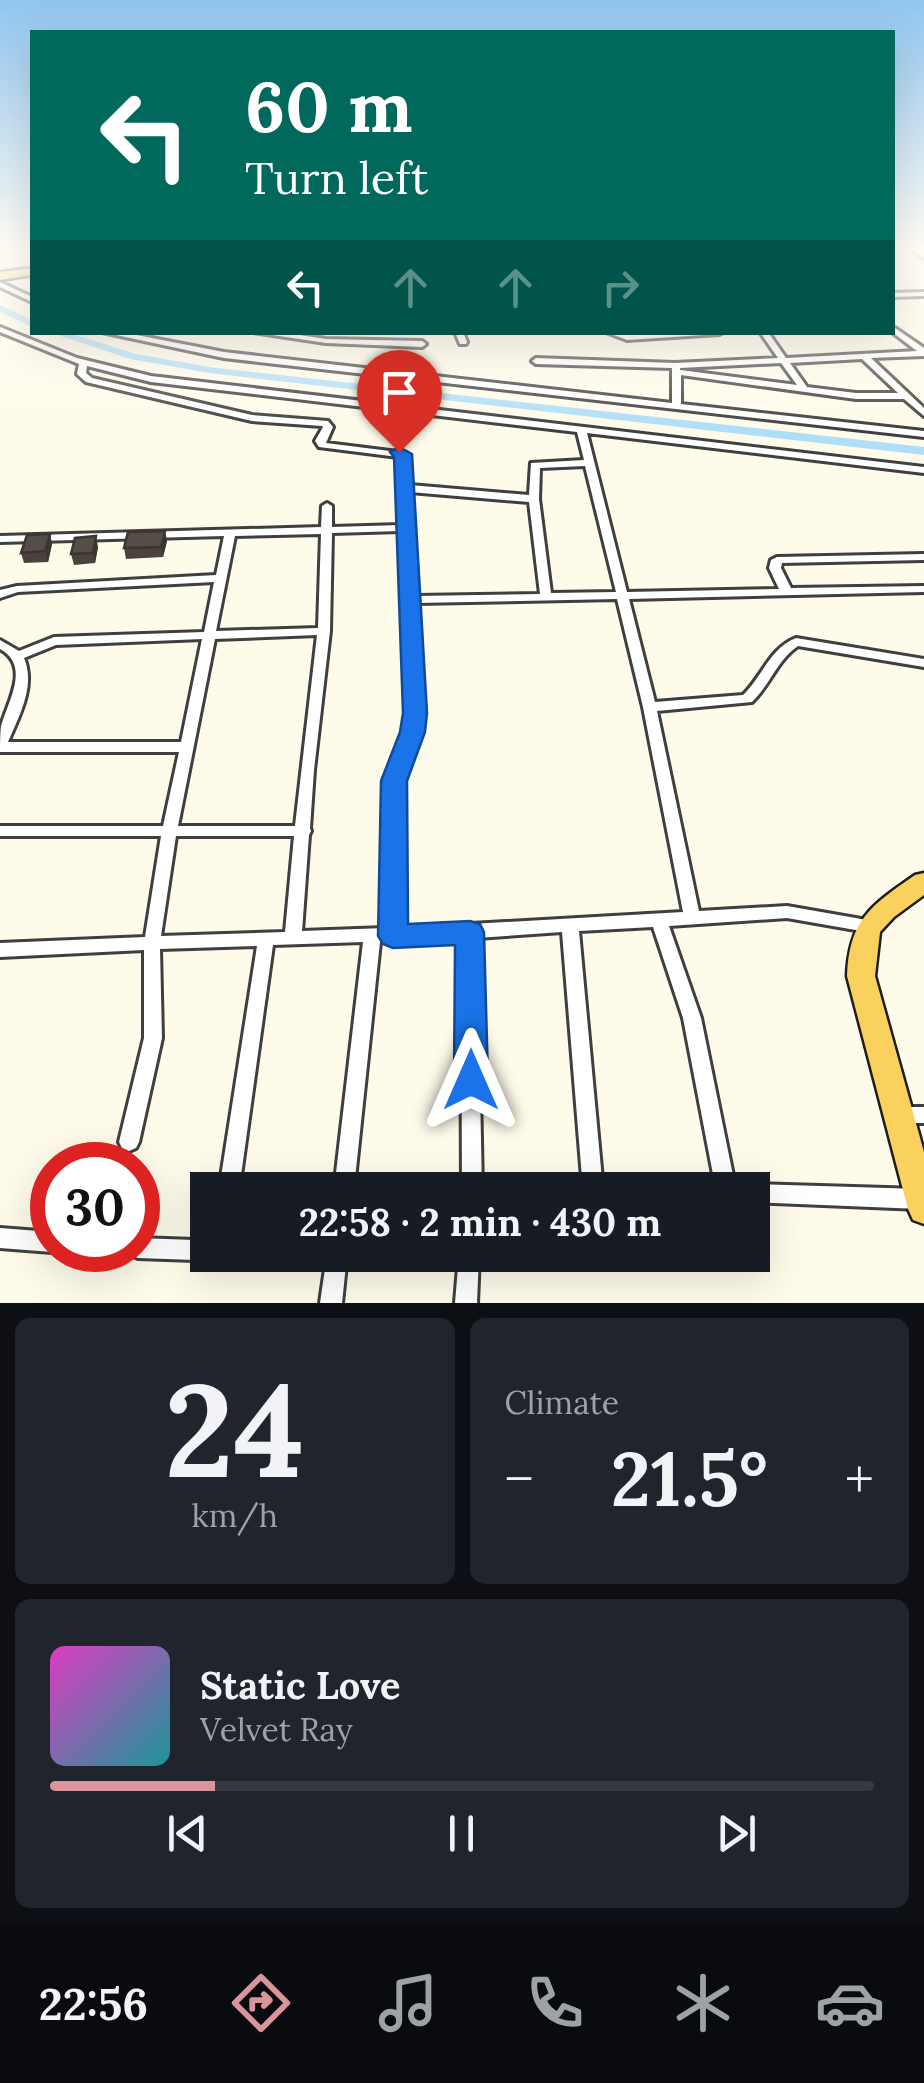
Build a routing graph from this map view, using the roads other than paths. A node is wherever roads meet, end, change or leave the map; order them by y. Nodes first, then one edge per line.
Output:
1 (0, 329) edge
2 (895, 330) edge
3 (122, 335) edge
4 (298, 335) edge
5 (618, 335) edge
6 (656, 335) edge
7 (766, 335) edge
8 (326, 337) edge
9 (422, 344) dead end
10 (924, 352) edge
11 (863, 355) junction
12 (781, 359) junction
13 (536, 361) dead end
14 (83, 364) junction
15 (676, 369) junction
16 (804, 388) junction
17 (908, 396) junction
18 (677, 407) junction
19 (924, 413) edge
20 (581, 429) junction
21 (924, 434) edge
22 (590, 464) junction
23 (924, 470) edge
24 (405, 488) junction
25 (534, 499) junction
26 (327, 506) dead end
27 (408, 528) junction
28 (326, 530) junction
29 (230, 533) junction
30 (0, 539) edge
31 (924, 557) edge
32 (221, 578) junction
33 (924, 590) edge
34 (786, 592) junction
35 (0, 594) edge
36 (623, 595) junction
37 (546, 597) junction
38 (409, 600) junction
39 (324, 631) junction
40 (209, 635) junction
41 (0, 644) edge
42 (19, 655) junction
43 (924, 663) edge
44 (650, 708) junction
45 (0, 746) edge
46 (186, 747) junction
47 (0, 831) edge
48 (304, 831) junction
49 (169, 832) junction
50 (924, 882) edge
51 (692, 917) junction
52 (659, 921) junction
53 (867, 926) junction
54 (570, 927) junction
55 (470, 932) junction
56 (372, 936) junction
57 (393, 936) junction
58 (293, 938) junction
59 (266, 940) junction
60 (152, 943) junction
61 (0, 950) edge
62 (910, 1115) edge
63 (130, 1142) dead end
64 (232, 1172) edge
65 (346, 1172) edge
66 (472, 1172) edge
67 (591, 1172) edge
68 (722, 1172) edge
69 (770, 1195) edge
70 (922, 1204) edge
71 (0, 1238) edge
72 (30, 1240) edge
73 (160, 1249) edge
74 (190, 1250) edge
75 (334, 1272) edge
76 (468, 1272) edge
77 (331, 1303) edge
78 (466, 1303) edge

1 - 14 street
2 - 10 street
3 - 18 street
4 - 8 street
5 - 6 street
7 - 12 street
8 - 9 street
10 - 11 street
11 - 12 street
11 - 17 street
12 - 15 street
12 - 16 street
13 - 15 street
14 - 20 street
14 - 24 street
15 - 16 street
15 - 18 street
16 - 17 street
17 - 19 street
18 - 21 street
20 - 22 street
20 - 23 street
22 - 25 street
22 - 36 street
24 - 25 street
24 - 27 street
25 - 37 street
26 - 28 street
27 - 28 street
27 - 38 street
28 - 29 street
28 - 39 street
29 - 30 street
29 - 32 street
31 - 34 street
32 - 35 street
32 - 40 street
33 - 34 street
34 - 36 street
36 - 37 street
36 - 44 street
37 - 38 street
38 - 57 street
39 - 40 street
39 - 48 street
40 - 42 street
40 - 46 street
41 - 42 street
42 - 45 street
43 - 44 street
44 - 51 street
45 - 46 street
46 - 49 street
47 - 49 street
48 - 49 street
48 - 58 street
49 - 60 street
50 - 53 main road
51 - 52 street
51 - 53 street
52 - 54 street
52 - 68 street
53 - 62 main road
54 - 55 street
54 - 67 street
55 - 57 street
55 - 66 street
56 - 57 street
56 - 58 street
56 - 65 street
58 - 59 street
59 - 60 street
59 - 64 street
60 - 61 street
60 - 63 street
62 - 70 main road
69 - 70 street
71 - 72 street
73 - 74 street
75 - 77 street
76 - 78 street

